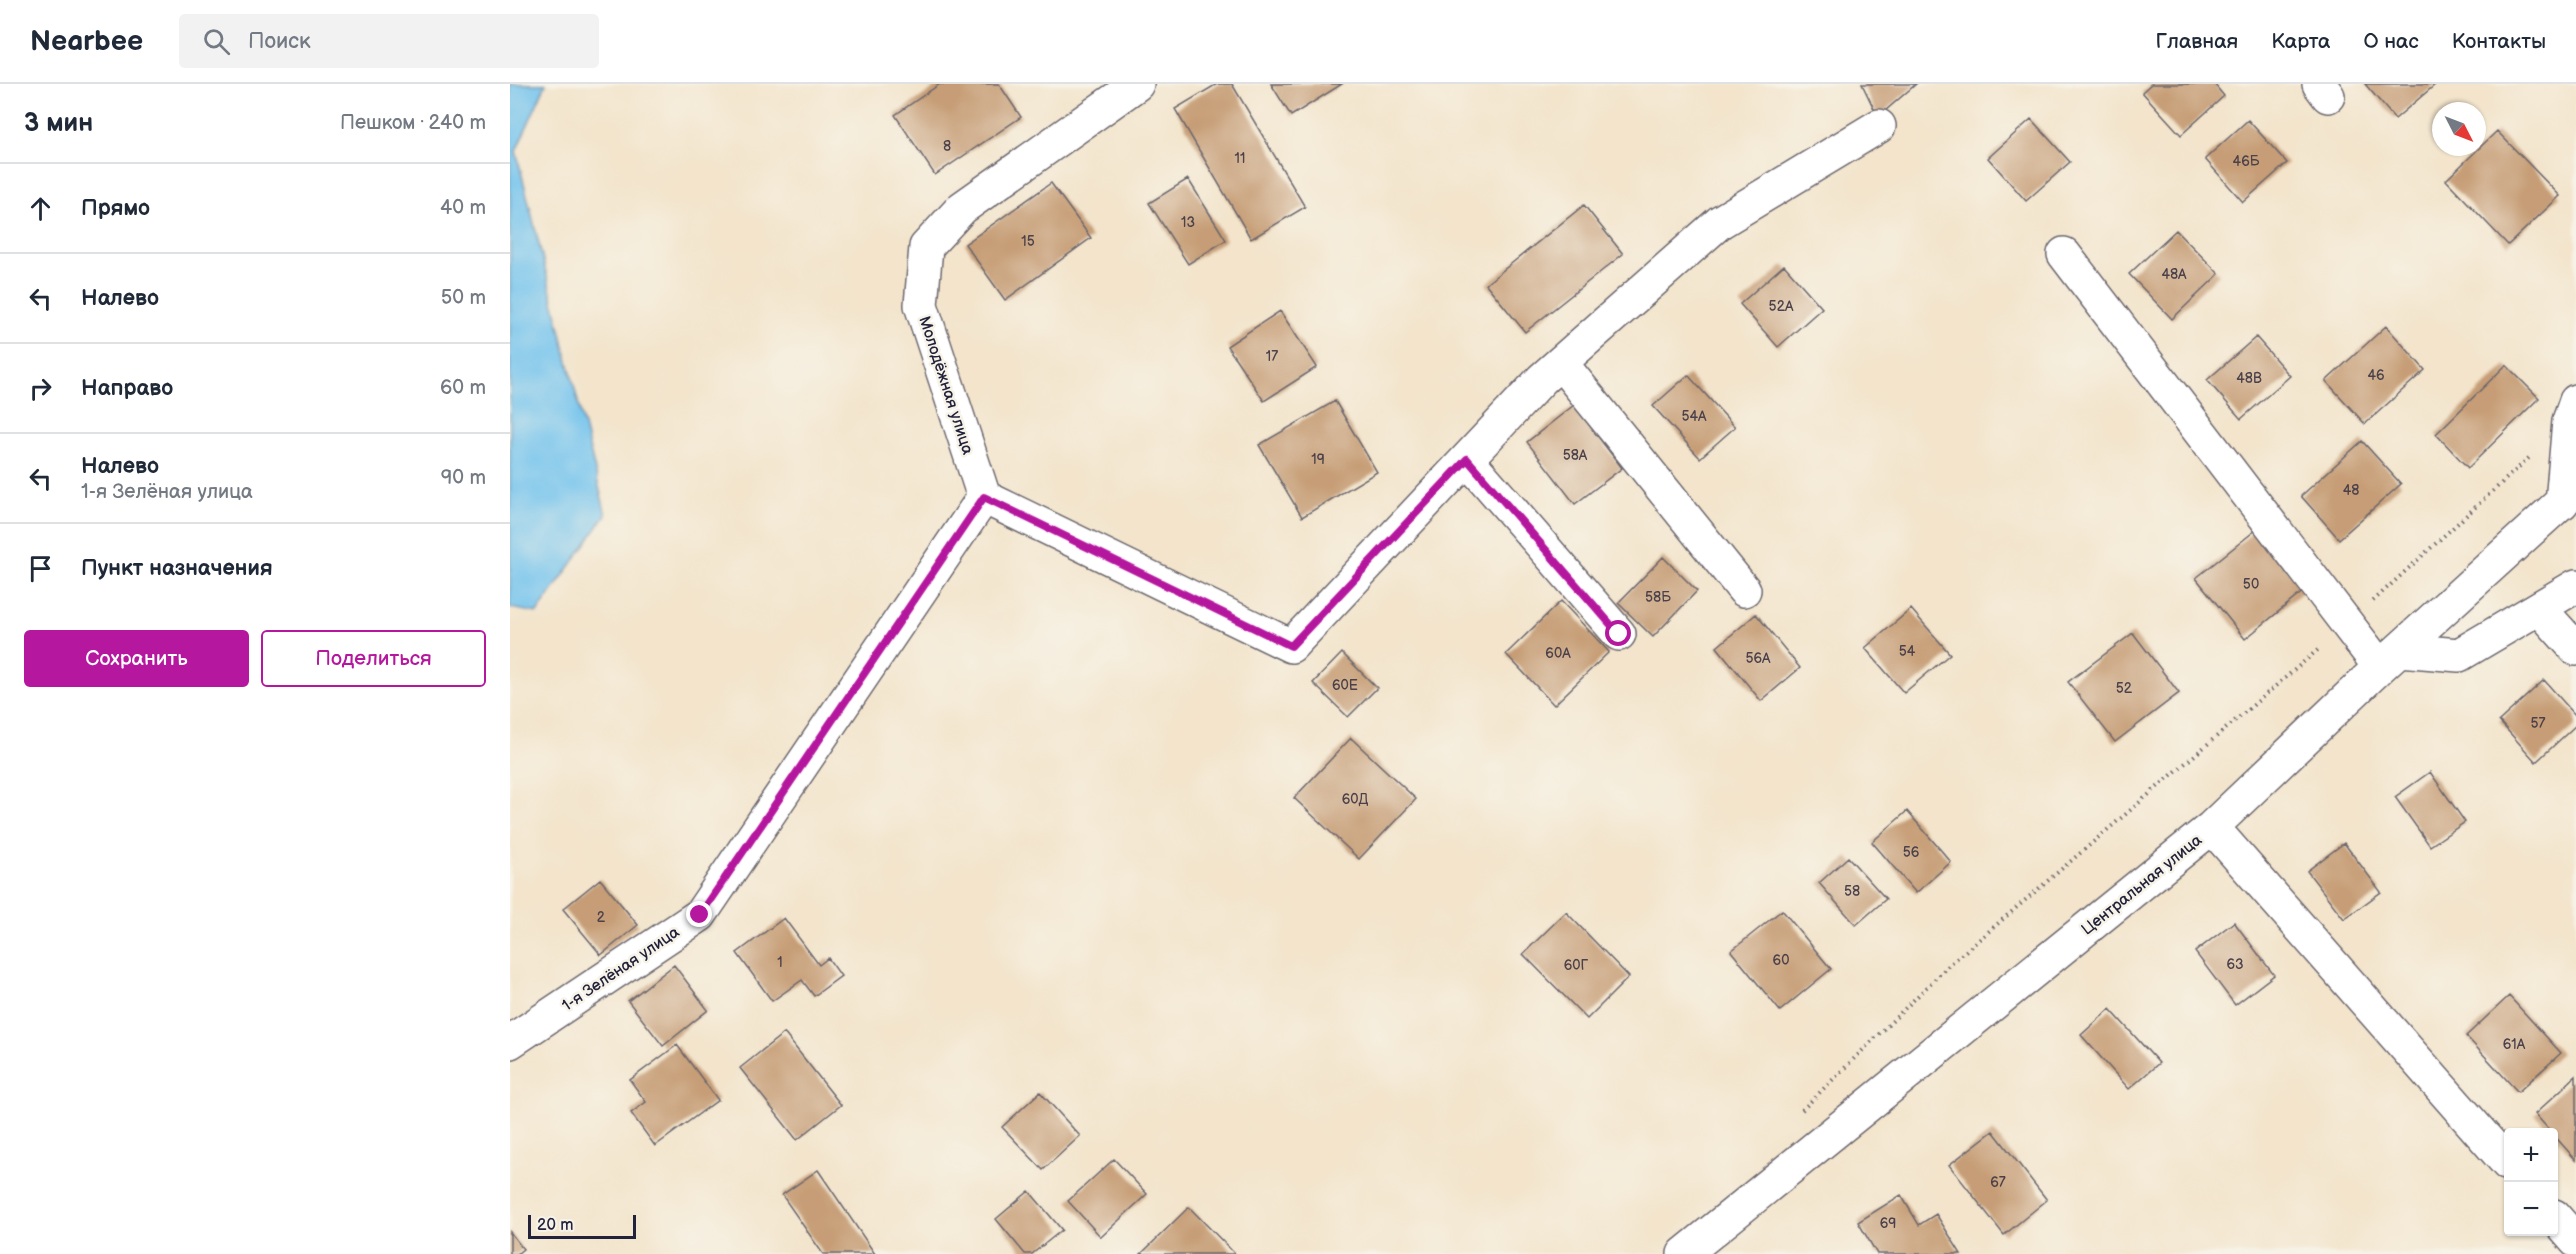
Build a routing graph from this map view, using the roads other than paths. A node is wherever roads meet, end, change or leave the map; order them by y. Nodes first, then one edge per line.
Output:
1 (1137, 84) edge
2 (1099, 95) edge
3 (1879, 126) dead end
4 (2064, 254) dead end
5 (1561, 363) junction
6 (2572, 411) edge
7 (1467, 459) junction
8 (2569, 496) edge
9 (984, 497) junction
10 (2576, 586) edge
11 (1744, 590) dead end
12 (2540, 609) junction
13 (1619, 634) dead end
14 (2576, 649) edge
15 (2390, 658) junction
16 (2212, 827) junction
17 (510, 1042) edge
18 (2504, 1159) edge
19 (2558, 1221) edge
20 (2576, 1241) edge
21 (1684, 1254) edge

1 - 2 street, Молодёжная улица
2 - 9 street, Молодёжная улица
3 - 5 street
4 - 15 street
5 - 7 street
5 - 11 street
6 - 8 street
7 - 9 street
7 - 13 street
8 - 15 street, Центральная улица
9 - 17 street, 1-я Зелёная улица
10 - 12 street
12 - 14 street
12 - 15 street
15 - 16 street, Центральная улица
16 - 18 street
16 - 21 street, Центральная улица
19 - 20 street

